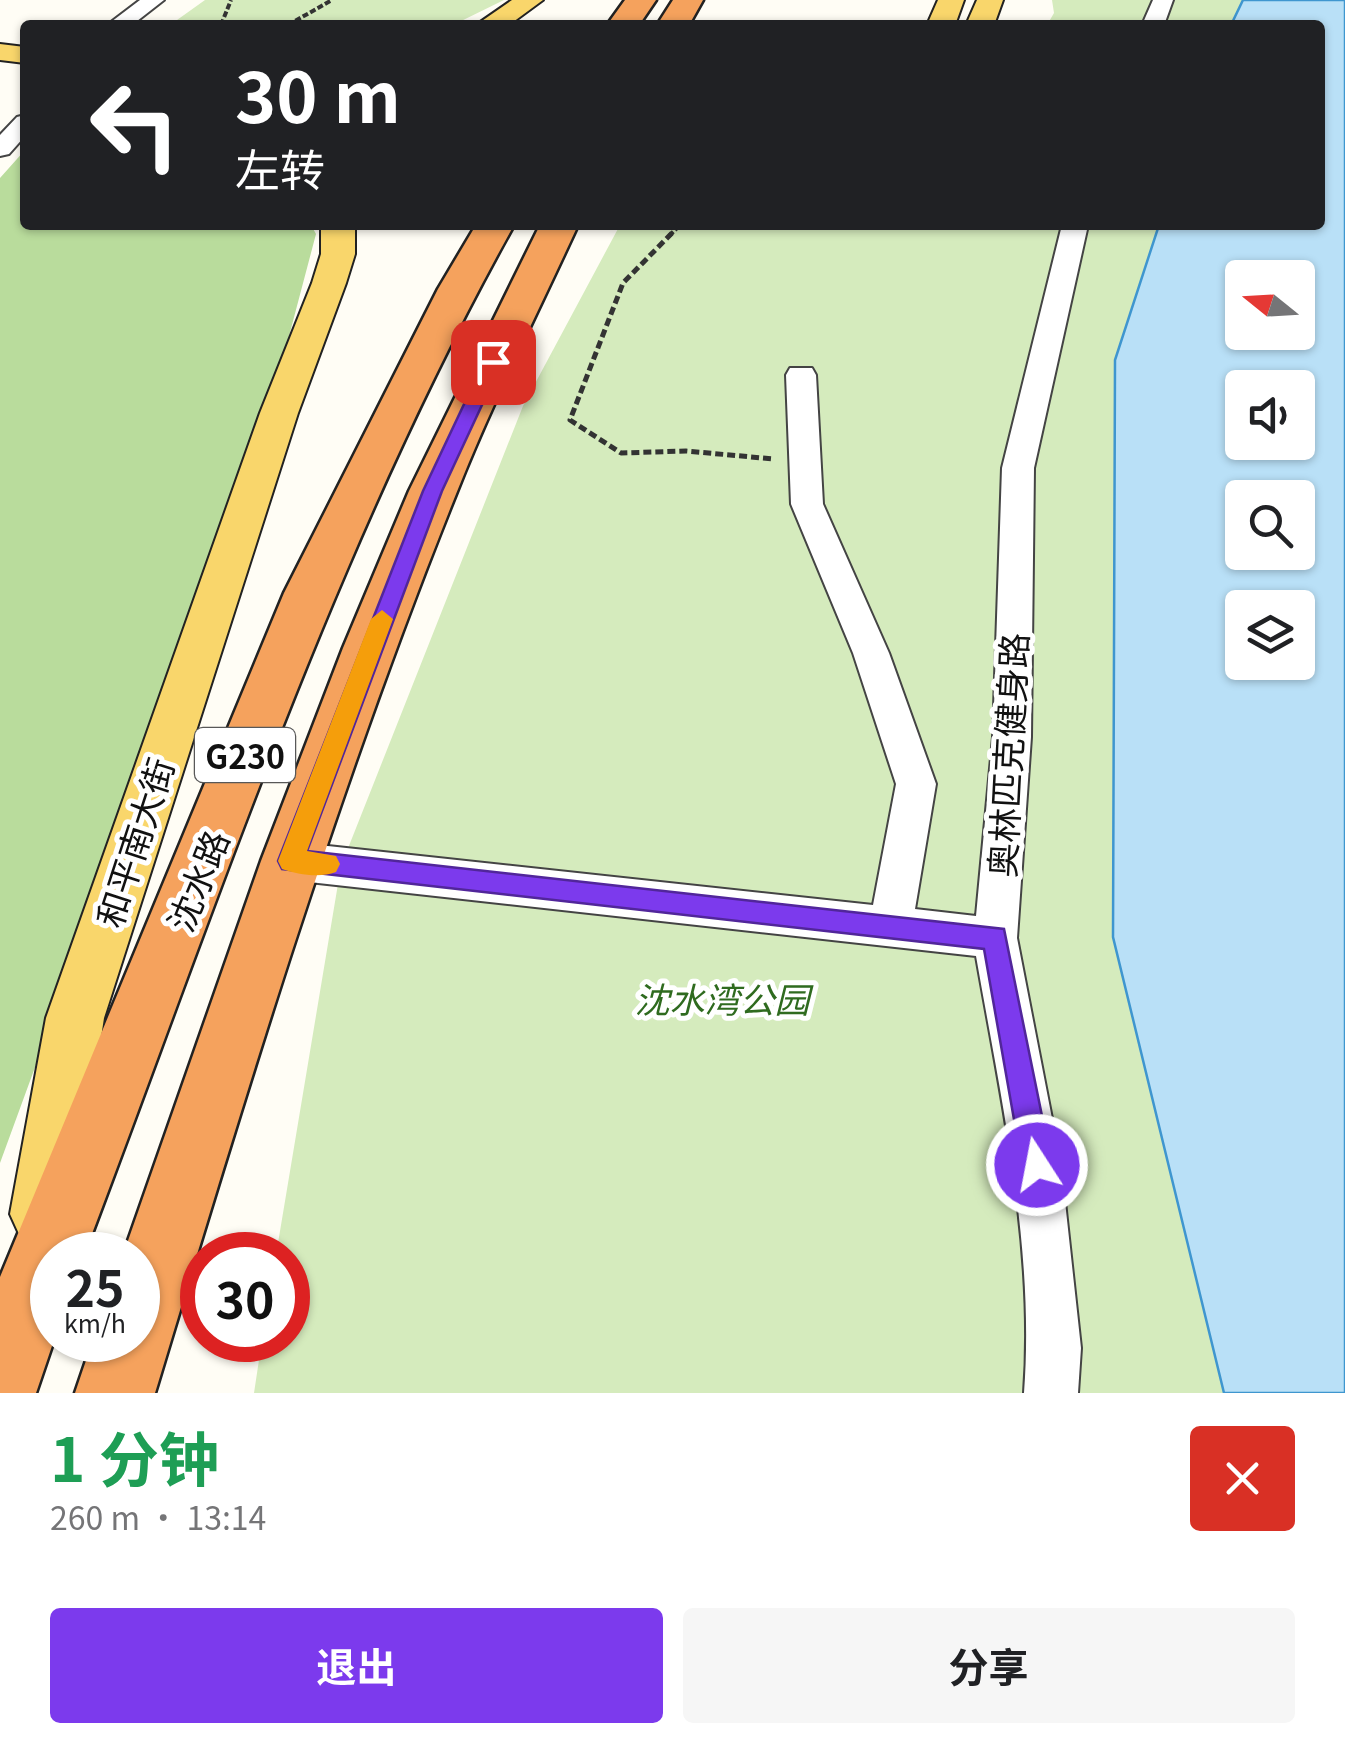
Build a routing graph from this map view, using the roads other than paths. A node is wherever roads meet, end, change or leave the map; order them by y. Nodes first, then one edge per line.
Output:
1 (154, 0) edge
2 (180, 0) edge
3 (530, 0) edge
4 (125, 20) edge
5 (152, 20) edge
6 (498, 20) edge
7 (20, 127) edge
8 (0, 149) edge
9 (338, 230) edge
10 (493, 230) edge
11 (557, 230) edge
12 (1074, 230) edge
13 (801, 375) dead end
14 (291, 861) junction
15 (890, 926) junction
16 (995, 938) junction
17 (160, 1255) edge
18 (28, 1300) junction
19 (125, 1362) edge
20 (1053, 1370) edge
21 (0, 1384) edge
22 (115, 1393) edge

1 - 4 street
2 - 5 street
3 - 6 main road
7 - 8 street
9 - 18 main road, 和平南大街
10 - 18 highway, 沈水路 / G230
11 - 14 highway, G230
12 - 16 street, 奥林匹克健身路
13 - 15 street
14 - 15 street
14 - 17 highway, G230
15 - 16 street
16 - 20 street, 奥林匹克健身路
18 - 21 highway, 沈水路 / G230
19 - 22 highway, G230

